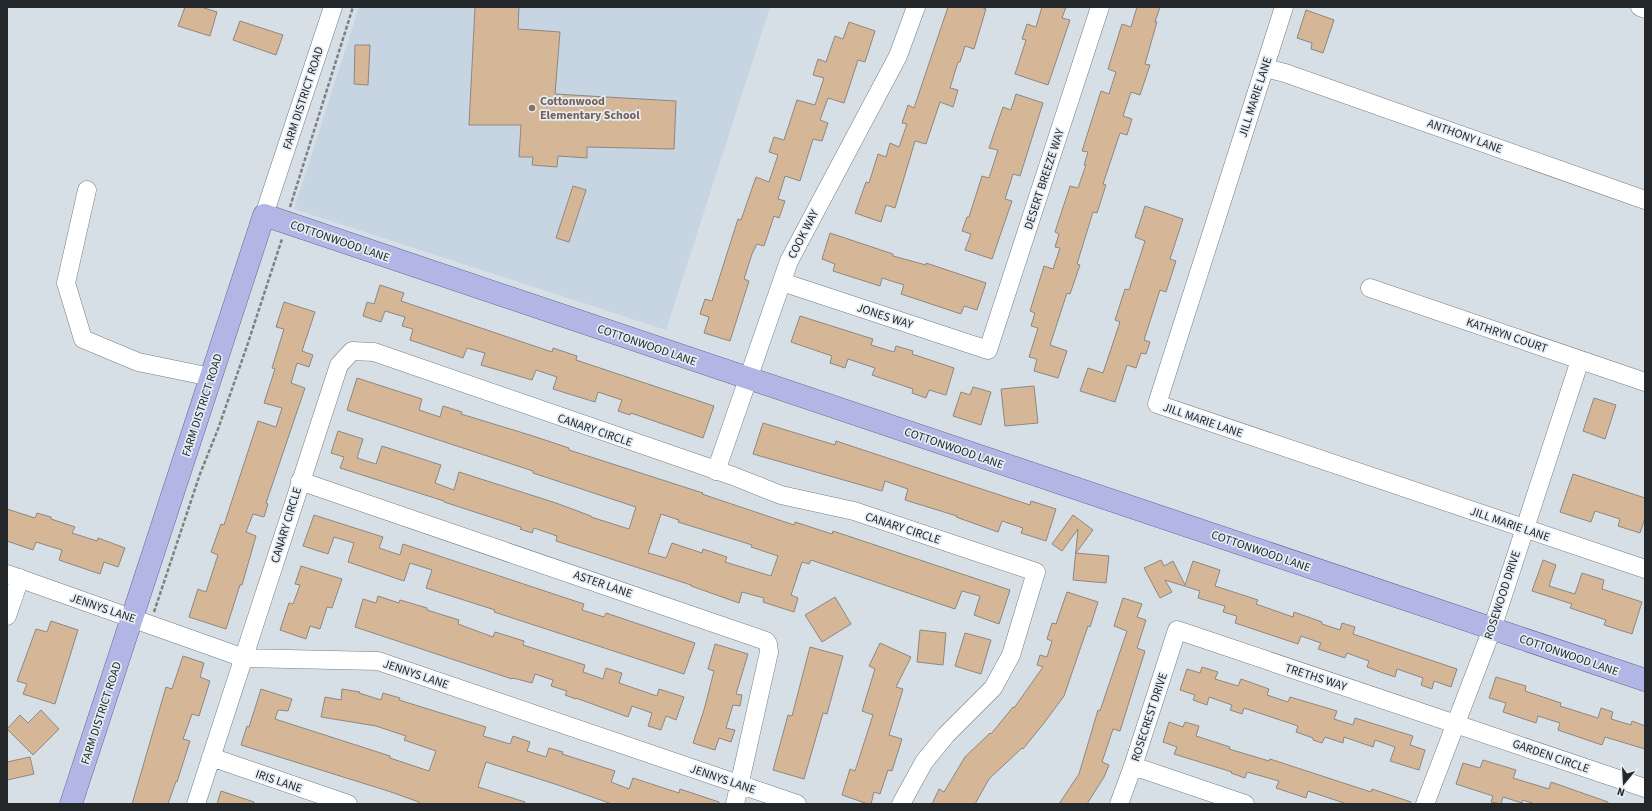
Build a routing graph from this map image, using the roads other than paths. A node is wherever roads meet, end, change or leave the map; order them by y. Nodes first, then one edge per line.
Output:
1 (332, 7) edge
2 (916, 7) edge
3 (1100, 7) edge
4 (1284, 7) edge
5 (1640, 7) edge
6 (1645, 8) edge
7 (1265, 68) junction
8 (86, 190) dead end
9 (1645, 200) edge
10 (264, 215) junction
11 (782, 282) junction
12 (1370, 288) dead end
13 (988, 350) joint
14 (1580, 360) junction
15 (211, 378) junction
16 (747, 378) junction
17 (1645, 382) edge
18 (716, 471) junction
19 (300, 481) junction
20 (1524, 528) junction
21 (1645, 569) edge
22 (13, 576) edge
23 (7, 616) edge
24 (141, 621) junction
25 (1492, 629) junction
26 (1176, 630) joint
27 (244, 658) junction
28 (1645, 680) edge
29 (1456, 724) junction
30 (211, 757) junction
31 (1133, 766) junction
32 (739, 784) junction
33 (1645, 788) edge
34 (71, 804) edge
35 (196, 804) edge
36 (348, 804) edge
37 (735, 804) edge
38 (797, 804) edge
39 (902, 804) edge
40 (1119, 804) edge
41 (1245, 804) edge
42 (1424, 804) edge

1 - 10 street, FARM DISTRICT ROAD
2 - 11 street, COOK WAY
3 - 13 street, DESERT BREEZE WAY
4 - 7 street, JILL MARIE LANE
5 - 6 street
7 - 9 street, ANTHONY LANE
7 - 20 street, JILL MARIE LANE
8 - 15 street
10 - 15 main road, FARM DISTRICT ROAD
10 - 16 main road, COTTONWOOD LANE
11 - 13 street, JONES WAY
11 - 16 street, COOK WAY
12 - 14 street, KATHRYN COURT
14 - 17 street, KATHRYN COURT
14 - 20 street, ROSEWOOD DRIVE
15 - 24 main road, FARM DISTRICT ROAD
16 - 18 street, COOK WAY
16 - 25 main road, COTTONWOOD LANE
18 - 19 street, CANARY CIRCLE
18 - 39 street, CANARY CIRCLE
19 - 27 street, CANARY CIRCLE
19 - 32 street, ASTER LANE
20 - 21 street, JILL MARIE LANE
20 - 25 street, ROSEWOOD DRIVE
22 - 23 street
22 - 24 street, JENNYS LANE
24 - 27 street, JENNYS LANE
24 - 34 main road, FARM DISTRICT ROAD
25 - 28 main road, COTTONWOOD LANE
25 - 29 street, ROSEWOOD DRIVE
26 - 29 street, TRETHS WAY
26 - 31 street, ROSECREST DRIVE
27 - 30 street, CANARY CIRCLE
27 - 32 street, JENNYS LANE
29 - 33 street, GARDEN CIRCLE
29 - 42 street, ROSEWOOD DRIVE
30 - 35 street, CANARY CIRCLE
30 - 36 street, IRIS LANE
31 - 40 street, ROSECREST DRIVE
31 - 41 street
32 - 37 street
32 - 38 street, JENNYS LANE

